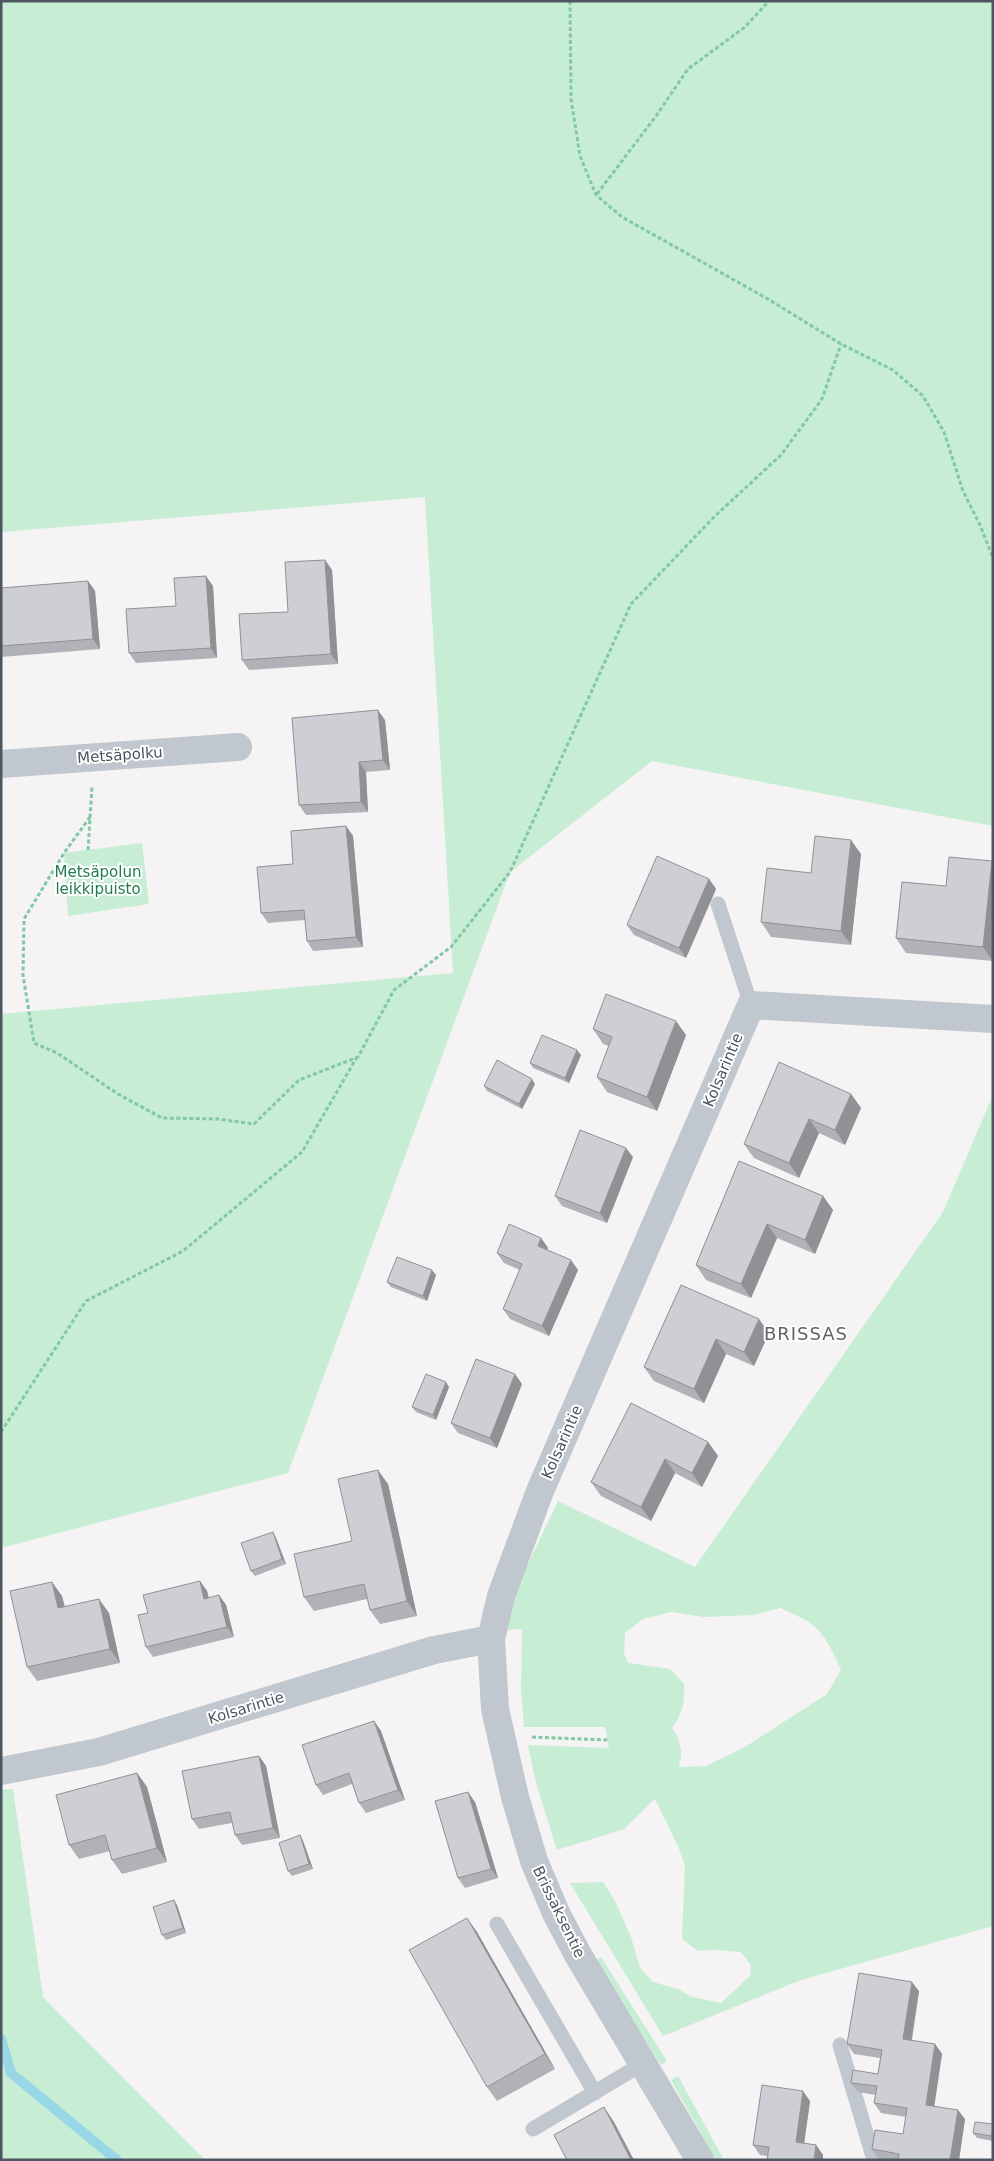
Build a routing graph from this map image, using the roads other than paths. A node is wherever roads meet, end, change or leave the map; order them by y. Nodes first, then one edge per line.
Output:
1 (238, 746) dead end
2 (1, 764) edge
3 (718, 904) dead end
4 (751, 1005) junction
5 (993, 1020) edge
6 (491, 1639) junction
7 (1, 1771) edge
8 (497, 1924) dead end
9 (840, 2045) dead end
10 (644, 2063) junction
11 (594, 2093) junction
12 (532, 2129) dead end
13 (700, 2160) edge
14 (874, 2160) edge

1 - 2 street, Metsäpolku
3 - 4 lane
4 - 5 street
4 - 6 street, Kolsarintie
6 - 7 street, Kolsarintie
6 - 10 street, Brissaksentie
8 - 11 lane
9 - 14 lane
10 - 11 lane
10 - 13 street, Brissaksentie
11 - 12 lane

